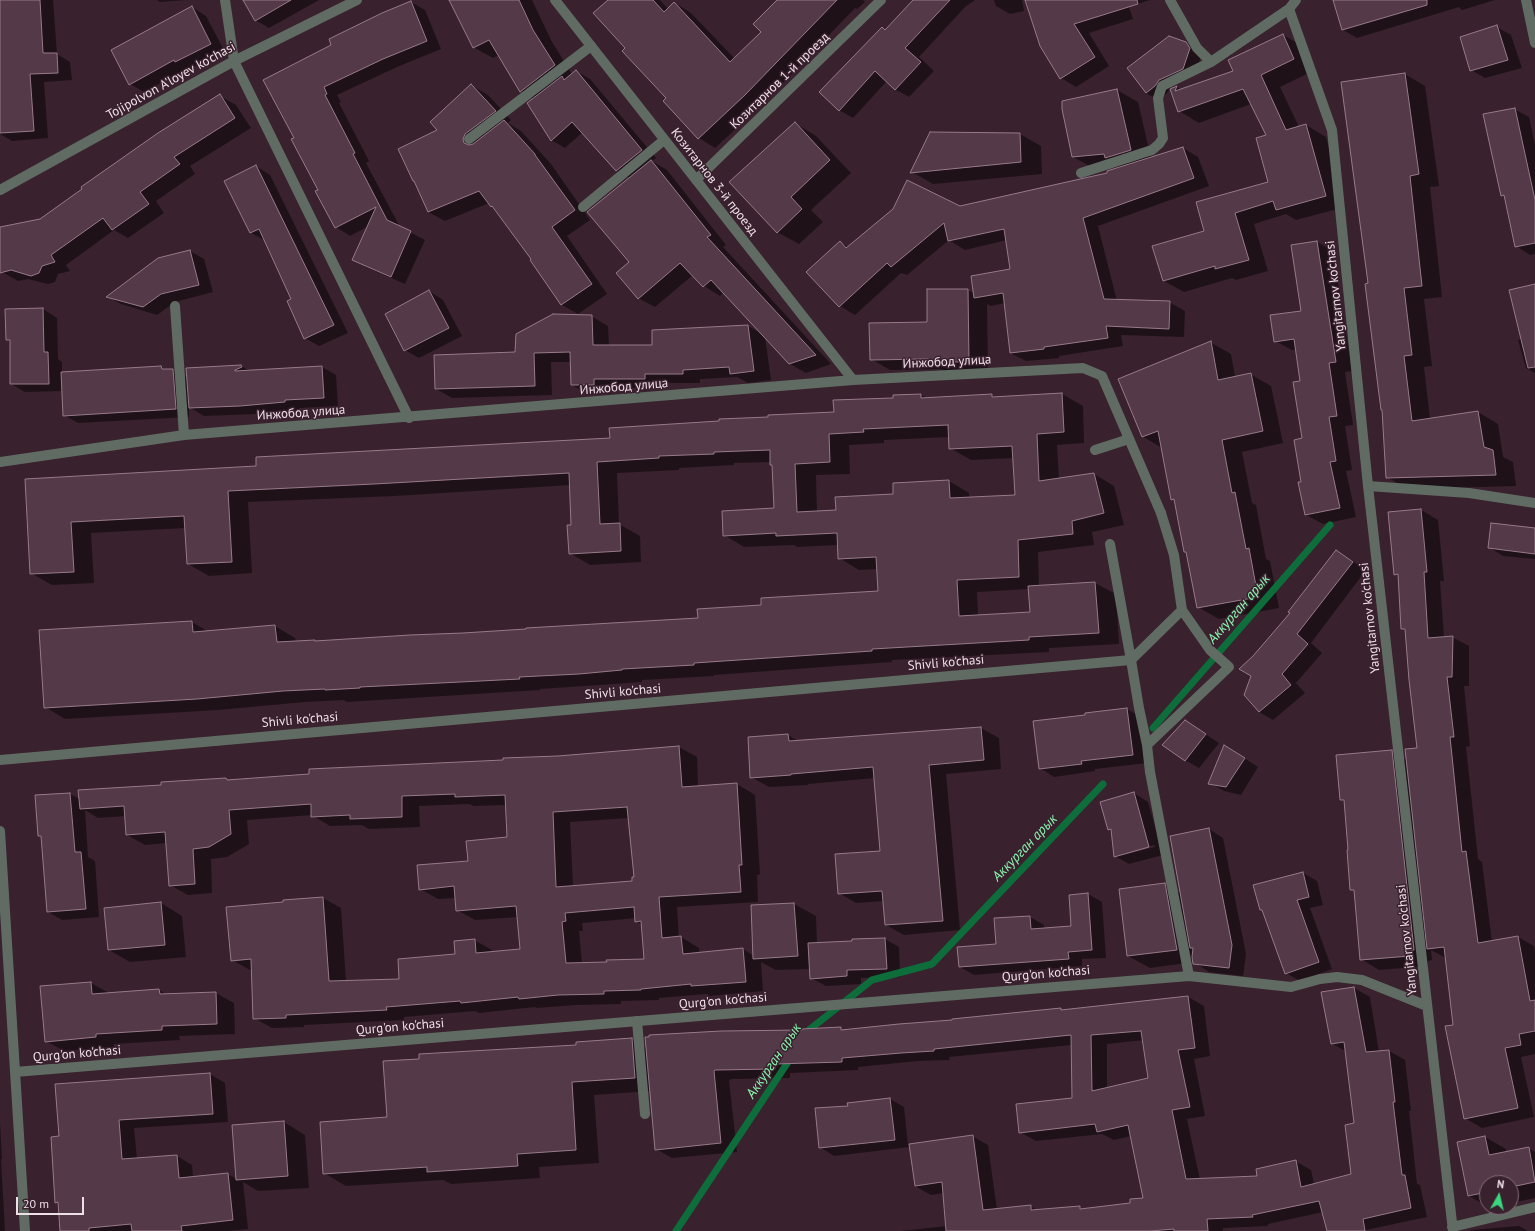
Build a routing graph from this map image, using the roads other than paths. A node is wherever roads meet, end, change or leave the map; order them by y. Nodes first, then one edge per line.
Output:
1 (225, 0) edge
2 (357, 0) edge
3 (555, 0) edge
4 (881, 0) edge
5 (1170, 0) edge
6 (1296, 0) edge
7 (1526, 0) edge
8 (1289, 9) junction
9 (1535, 43) edge
10 (591, 46) junction
11 (234, 61) junction
12 (1211, 62) junction
13 (469, 139) dead end
14 (664, 140) junction
15 (1081, 173) dead end
16 (696, 180) junction
17 (0, 190) edge
18 (583, 207) dead end
19 (175, 306) dead end
20 (853, 380) junction
21 (409, 418) junction
22 (184, 435) junction
23 (1129, 438) junction
24 (1095, 450) dead end
25 (0, 462) edge
26 (1368, 486) junction
27 (1535, 503) edge
28 (1110, 544) dead end
29 (1182, 610) junction
30 (1131, 660) junction
31 (1147, 745) junction
32 (0, 760) edge
33 (0, 831) edge
34 (1188, 976) junction
35 (1427, 1006) junction
36 (637, 1021) junction
37 (15, 1072) junction
38 (645, 1114) dead end
39 (1535, 1207) edge
40 (1452, 1229) edge
41 (26, 1231) edge

1 - 11 street
2 - 11 street, Tojipolvon A'loyev ko'chasi
3 - 10 street, Козитарнов 3-й проезд
4 - 16 street, Козитарнов 1-й проезд
5 - 12 street
6 - 8 street
7 - 9 street
8 - 12 street
8 - 26 street, Yangitarnov ko'chasi
10 - 13 street
10 - 14 street, Козитарнов 3-й проезд
11 - 17 street, Tojipolvon A'loyev ko'chasi
11 - 21 street
12 - 15 street
14 - 16 street, Козитарнов 3-й проезд
14 - 18 street
16 - 20 street, Козитарнов 3-й проезд
19 - 22 street
20 - 21 street, Инжобод улица
20 - 23 street, Инжобод улица
21 - 22 street, Инжобод улица
22 - 25 street, Инжобод улица
23 - 24 street
23 - 29 street, Инжобод улица
26 - 27 street
26 - 35 street, Yangitarnov ko'chasi
28 - 30 street
29 - 30 street
29 - 31 street
30 - 31 street
30 - 32 street, Shivli ko'chasi
31 - 34 street
33 - 37 street
34 - 35 street, Qurg'on ko'chasi
34 - 36 street, Qurg'on ko'chasi
35 - 40 street, Yangitarnov ko'chasi
36 - 37 street, Qurg'on ko'chasi
36 - 38 street
37 - 41 street
39 - 40 street

